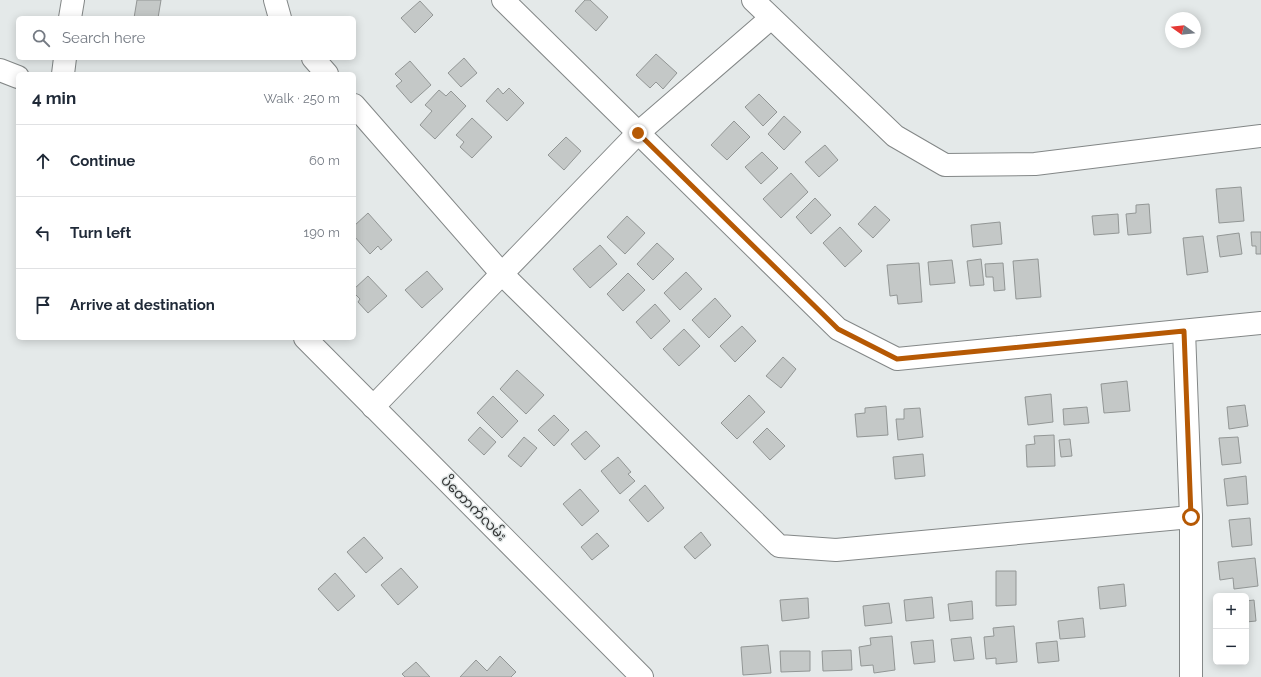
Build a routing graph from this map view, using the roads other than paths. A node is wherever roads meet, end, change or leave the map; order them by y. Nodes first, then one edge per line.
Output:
1 (73, 0) edge
2 (275, 0) edge
3 (503, 0) edge
4 (753, 0) edge
5 (70, 16) edge
6 (279, 16) edge
7 (771, 18) junction
8 (65, 60) edge
9 (315, 60) edge
10 (0, 70) edge
11 (63, 72) edge
12 (325, 72) edge
13 (16, 75) edge
14 (356, 107) edge
15 (638, 133) junction
16 (1261, 136) edge
17 (502, 274) junction
18 (1261, 323) edge
19 (1184, 331) junction
20 (307, 340) edge
21 (373, 407) junction
22 (1191, 517) junction
23 (642, 677) edge
24 (1191, 677) edge

1 - 5 street
2 - 6 street
3 - 15 street
4 - 7 street
7 - 15 street
7 - 16 street
8 - 11 street
9 - 12 street
10 - 13 street
14 - 17 street
15 - 17 street
15 - 19 street
17 - 21 street
17 - 22 street
18 - 19 street
19 - 22 street
20 - 21 street, ပိတောက်လမ်း
21 - 23 street, ပိတောက်လမ်း
22 - 24 street

